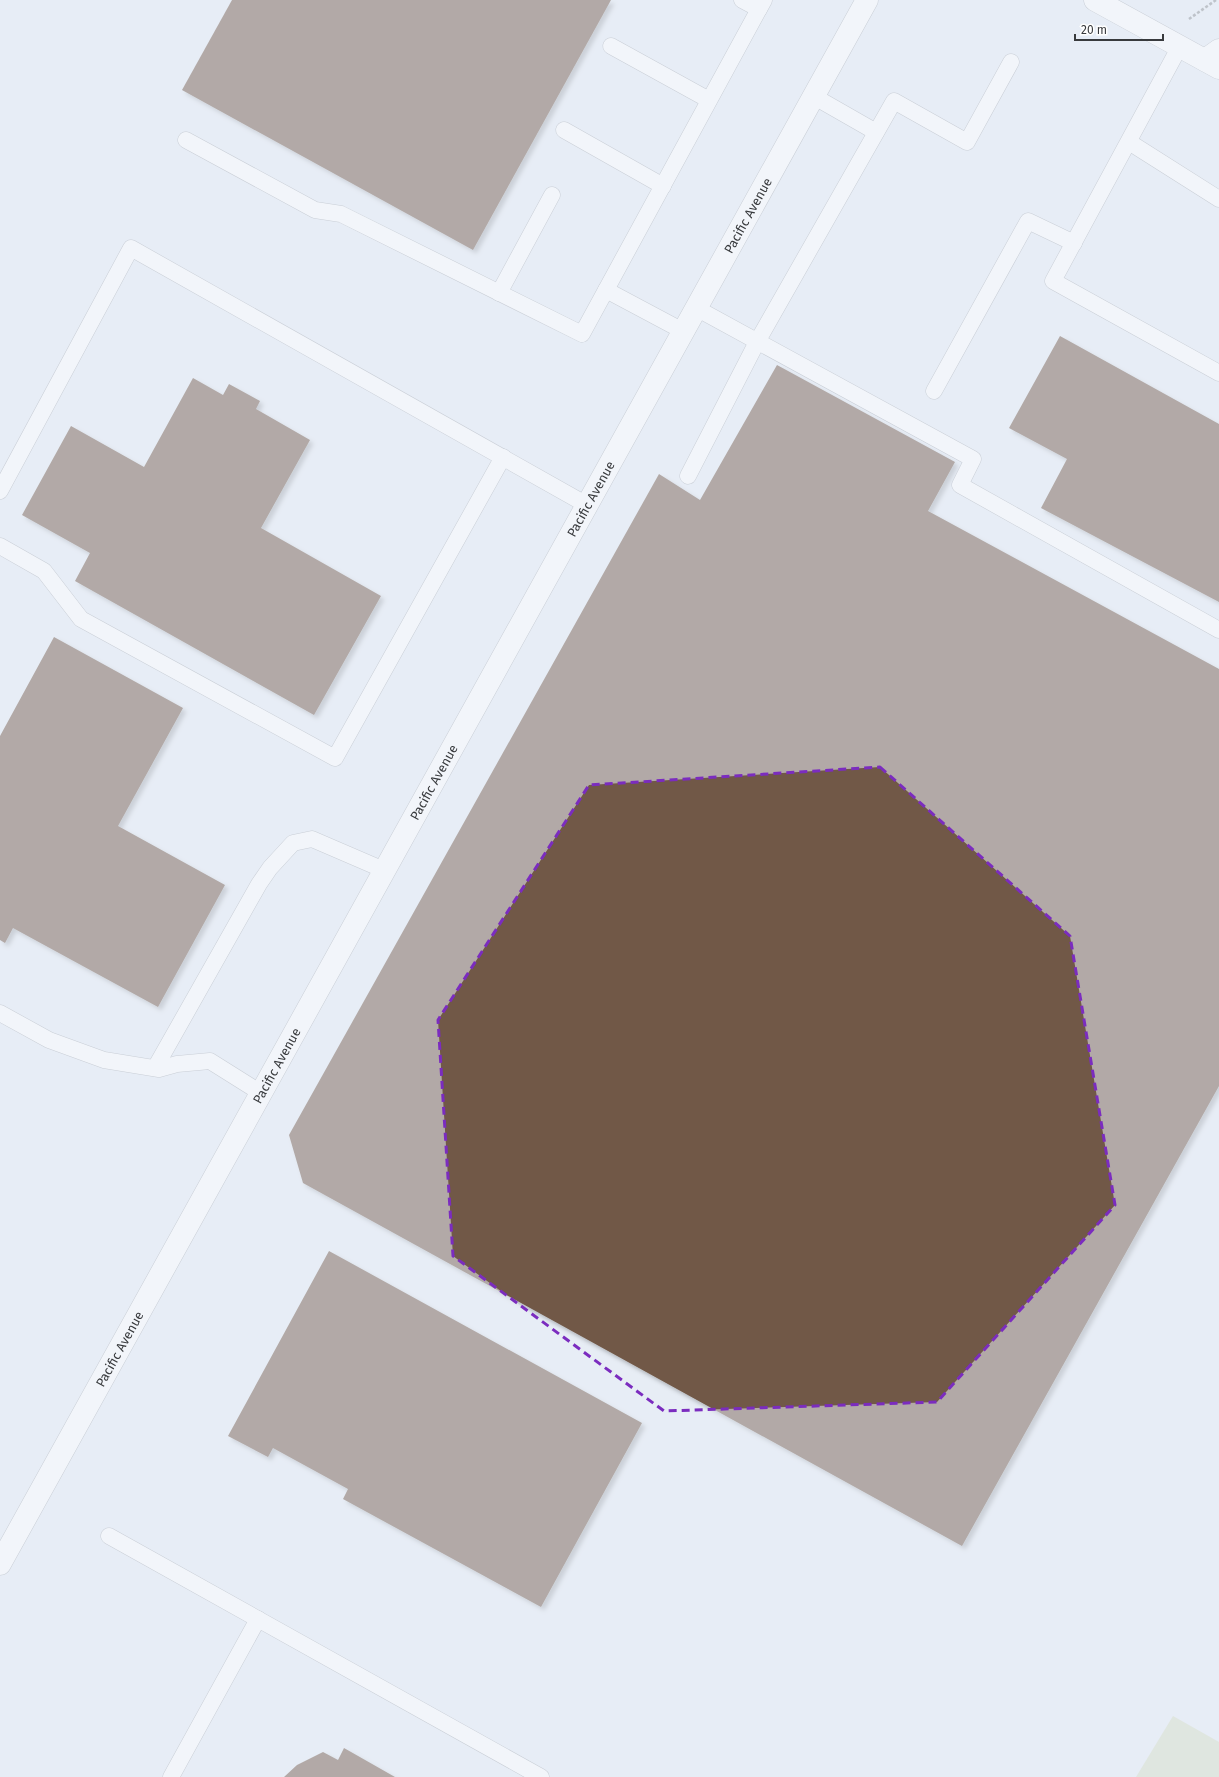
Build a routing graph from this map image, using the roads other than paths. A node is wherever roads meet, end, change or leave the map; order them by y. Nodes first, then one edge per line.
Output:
1 (742, 0) edge
2 (867, 0) edge
3 (1094, 0) edge
4 (761, 5) edge
5 (611, 46) dead end
6 (1180, 46) junction
7 (1214, 59) edge
8 (1011, 62) dead end
9 (814, 96) junction
10 (709, 100) junction
11 (564, 130) dead end
12 (876, 132) junction
13 (186, 140) dead end
14 (1129, 142) junction
15 (663, 186) junction
16 (552, 194) dead end
17 (1219, 199) edge
18 (1074, 243) junction
19 (606, 290) junction
20 (499, 292) junction
21 (696, 308) junction
22 (683, 331) junction
23 (758, 342) junction
24 (1219, 373) edge
25 (934, 391) dead end
26 (503, 457) junction
27 (688, 476) dead end
28 (0, 491) edge
29 (587, 505) junction
30 (0, 546) edge
31 (1219, 630) edge
32 (384, 870) junction
33 (0, 1013) edge
34 (155, 1068) junction
35 (261, 1093) junction
36 (109, 1536) dead end
37 (0, 1564) edge
38 (258, 1619) junction
39 (171, 1777) edge
40 (541, 1777) edge

1 - 4 lane
2 - 9 street, Pacific Avenue
3 - 6 street
4 - 10 lane
5 - 10 lane
6 - 7 street
6 - 14 lane
8 - 12 lane
9 - 12 lane
9 - 21 street, Pacific Avenue
10 - 15 lane
11 - 15 lane
12 - 23 lane
13 - 20 lane
14 - 17 lane
14 - 18 lane
15 - 19 lane
16 - 20 lane
18 - 24 lane
18 - 25 lane
19 - 20 lane
19 - 22 lane
21 - 22 street, Pacific Avenue
21 - 23 lane
22 - 29 street, Pacific Avenue
23 - 27 lane
23 - 31 lane
26 - 28 lane
26 - 29 lane
26 - 30 lane
29 - 32 street, Pacific Avenue
32 - 34 lane
32 - 35 street, Pacific Avenue
33 - 34 lane
34 - 35 lane
35 - 37 street, Pacific Avenue
36 - 38 lane
38 - 39 lane
38 - 40 lane

